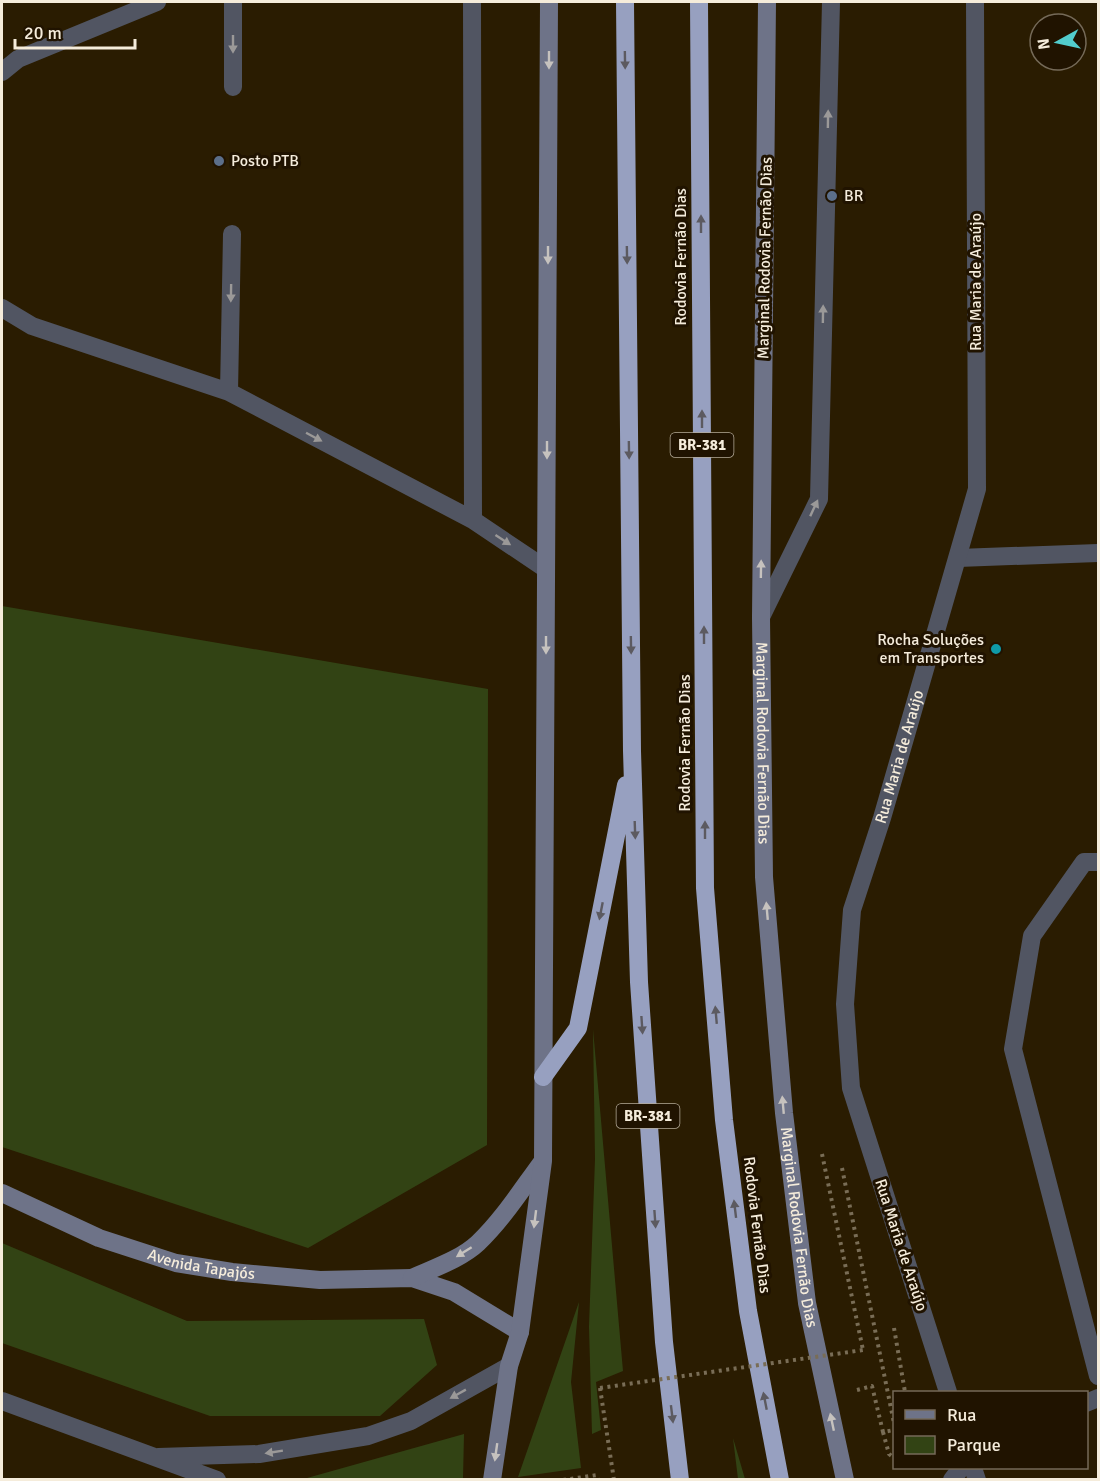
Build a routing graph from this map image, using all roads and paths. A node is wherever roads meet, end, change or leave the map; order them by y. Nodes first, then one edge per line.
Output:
1 (157, 2) edge
2 (233, 2) edge
3 (472, 2) edge
4 (549, 2) edge
5 (625, 2) edge
6 (699, 2) edge
7 (767, 2) edge
8 (831, 2) edge
9 (975, 2) edge
10 (2, 72) edge
11 (233, 87) dead end
12 (232, 234) dead end
13 (2, 308) edge
14 (229, 392) junction
15 (473, 520) junction
16 (1098, 553) edge
17 (958, 558) junction
18 (546, 569) junction
19 (761, 617) junction
20 (632, 751) junction
21 (1098, 862) edge
22 (543, 1077) junction
23 (820, 1146) dead end
24 (543, 1161) junction
25 (842, 1168) dead end
26 (2, 1193) edge
27 (412, 1278) junction
28 (520, 1332) junction
29 (509, 1366) junction
30 (1098, 1376) edge
31 (948, 1391) edge
32 (827, 1397) junction
33 (2, 1401) edge
34 (893, 1418) edge
35 (893, 1430) edge
36 (883, 1432) junction
37 (158, 1457) junction
38 (893, 1457) edge
39 (217, 1479) edge
40 (492, 1479) edge
41 (563, 1479) edge
42 (598, 1479) edge
43 (614, 1479) edge
44 (680, 1479) edge
45 (780, 1479) edge
46 (845, 1479) edge

1 - 10 street
2 -> 11 street
3 - 15 street
4 -> 18 main road
5 -> 20 highway, BR-381
45 -> 6 highway, Rodovia Fernão Dias / BR-381
19 -> 7 main road, Marginal Rodovia Fernão Dias
19 -> 8 street
9 - 17 street, Rua Maria de Araújo
12 -> 14 street
13 - 14 street
14 -> 15 street
15 -> 18 street
16 - 17 street
17 - 31 street, Rua Maria de Araújo
18 -> 22 main road
32 -> 19 main road, Marginal Rodovia Fernão Dias
20 -> 22 highway, BR-381
20 -> 44 highway, BR-381
21 - 30 street
22 - 24 main road
23 - 43 path, bridge
24 -> 27 main road, Avenida Tapajós
24 -> 28 main road
25 - 34 path
26 - 27 main road, Avenida Tapajós
27 - 28 main road, Avenida Tapajós
28 - 29 main road
29 -> 37 street
29 -> 40 main road
32 - 36 path
46 -> 32 main road, Marginal Rodovia Fernão Dias
33 - 37 street
35 - 36 path
36 - 38 path
37 - 39 street
41 - 42 path

